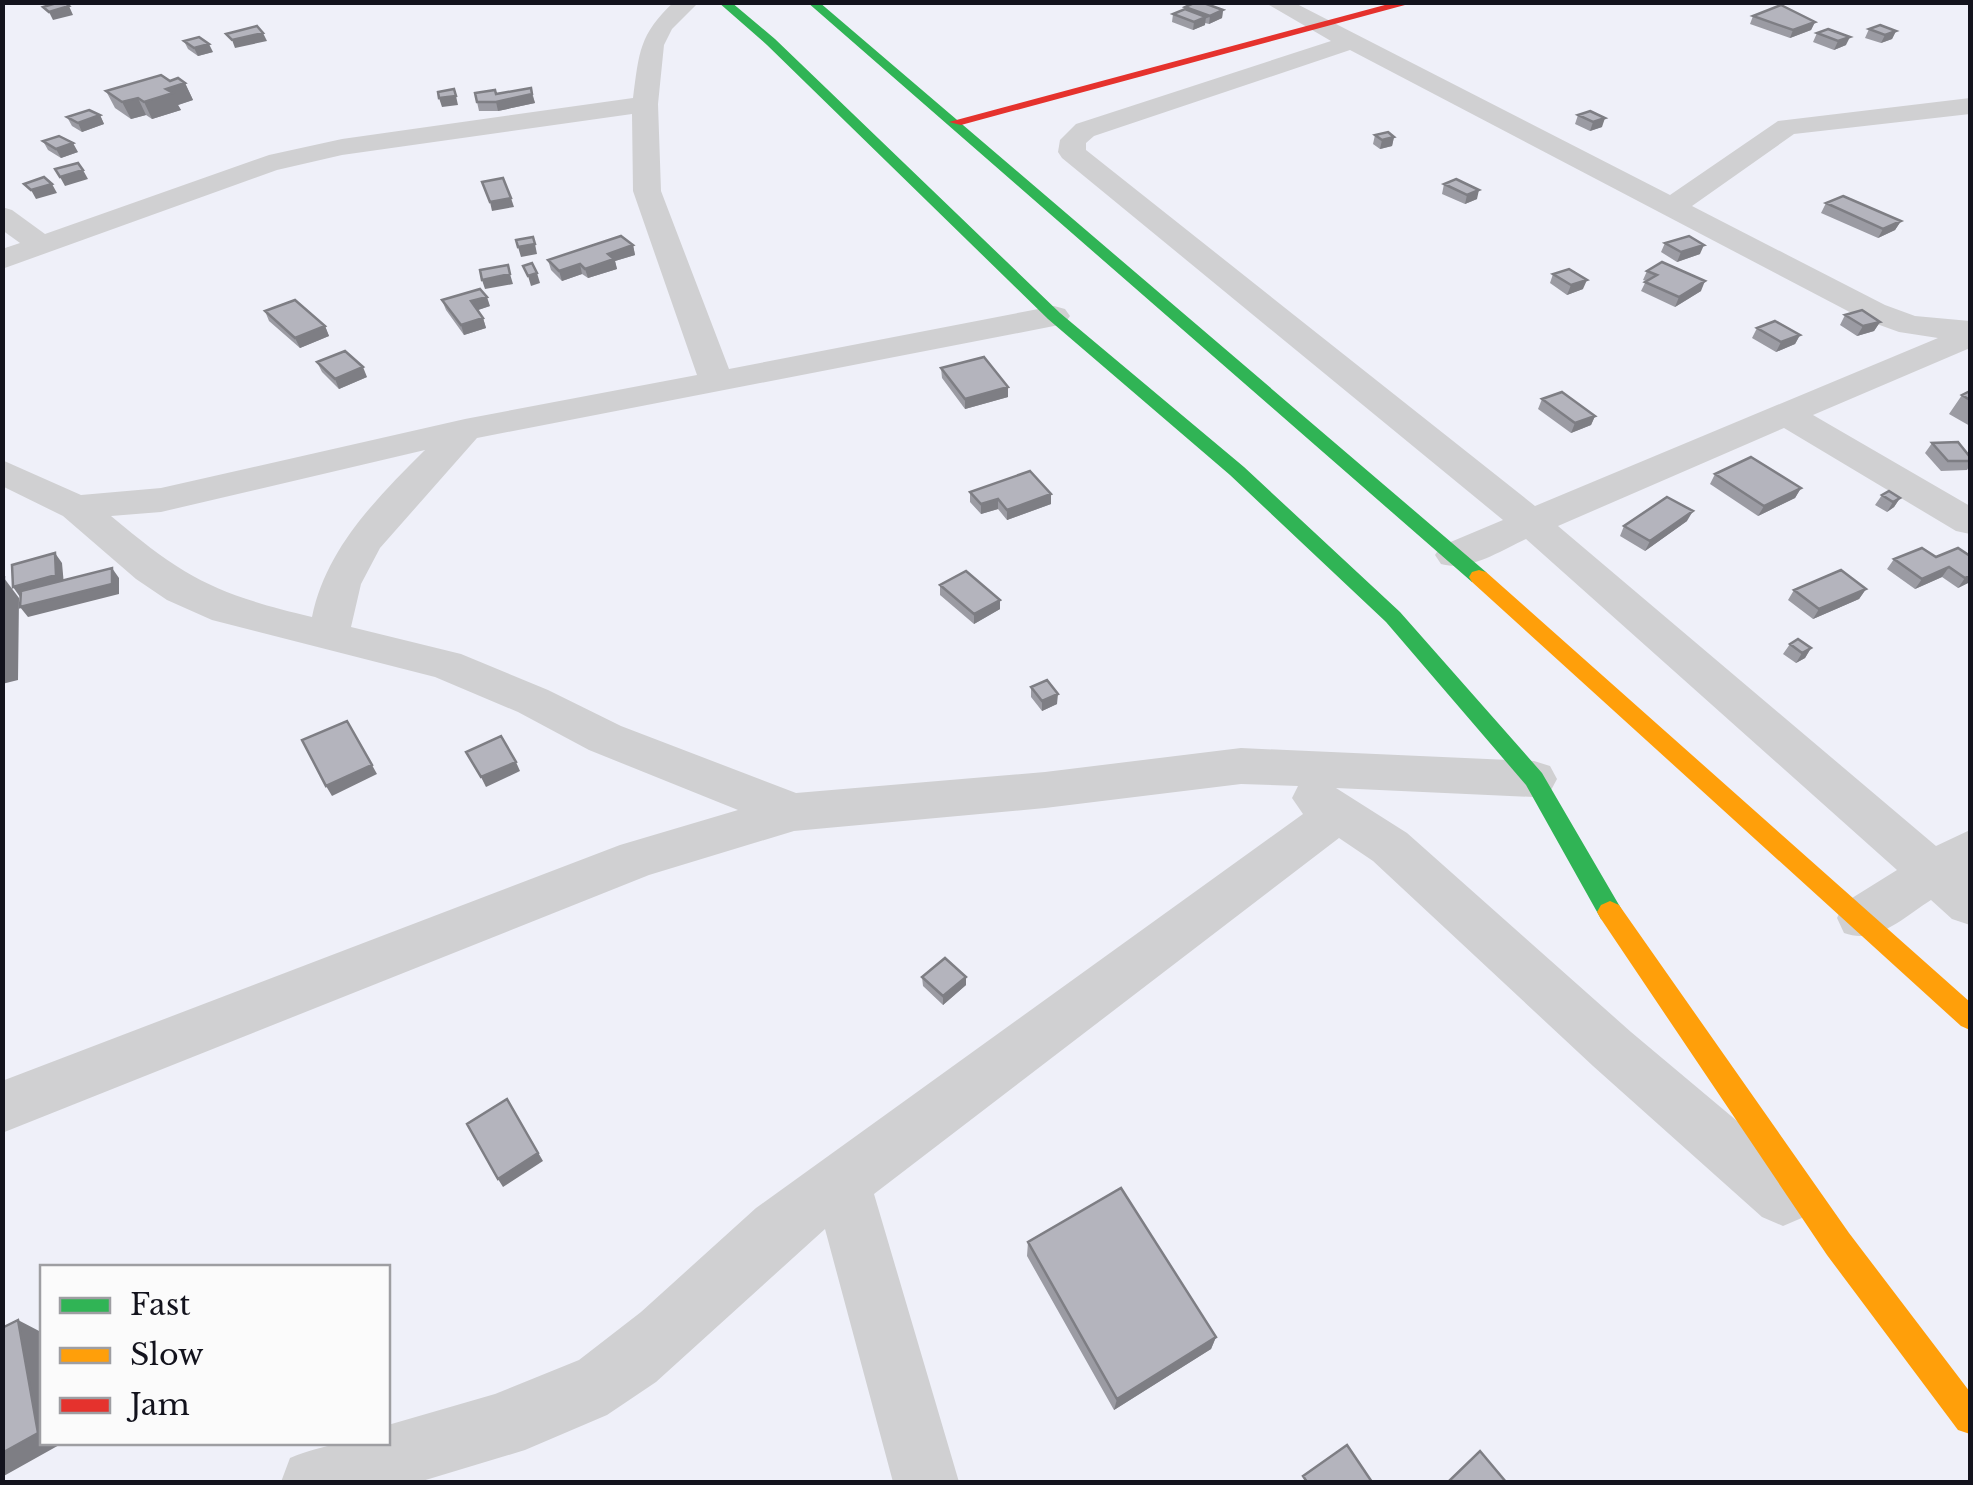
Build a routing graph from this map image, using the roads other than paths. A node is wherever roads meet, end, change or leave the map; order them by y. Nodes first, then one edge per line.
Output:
1 (688, 2) edge
2 (723, 2) edge
3 (812, 2) edge
4 (1275, 2) edge
5 (1411, 2) edge
6 (1328, 23) edge
7 (646, 104) junction
8 (1970, 106) edge
9 (956, 122) junction
10 (1672, 207) junction
11 (2, 216) edge
12 (41, 245) junction
13 (2, 260) edge
14 (1054, 316) junction
15 (1970, 333) edge
16 (717, 383) junction
17 (1790, 416) junction
18 (465, 430) junction
19 (2, 471) edge
20 (76, 507) junction
21 (1530, 522) junction
22 (1970, 522) edge
23 (1455, 555) junction
24 (328, 638) junction
25 (1241, 766) junction
26 (1534, 779) junction
27 (794, 812) junction
28 (1340, 812) junction
29 (1952, 861) edge
30 (1970, 904) edge
31 (1862, 918) junction
32 (1970, 1018) edge
33 (2, 1107) edge
34 (842, 1183) junction
35 (1838, 1244) junction
36 (1970, 1418) edge
37 (314, 1482) edge
38 (926, 1482) edge

1 - 7 street
2 - 14 street
3 - 9 street
4 - 6 street
5 - 6 street
6 - 9 street
6 - 10 street
6 - 21 street
7 - 12 street
7 - 16 street
8 - 10 street
9 - 23 street
10 - 15 street
11 - 12 street
12 - 13 street
14 - 16 street
14 - 26 street
15 - 17 street
16 - 18 street
17 - 21 street
17 - 22 street
18 - 20 street
18 - 24 street
19 - 20 street
20 - 24 street
21 - 23 street
21 - 29 street
23 - 31 street
24 - 27 street
25 - 26 street
25 - 27 street
25 - 28 street
26 - 35 street
27 - 33 street
28 - 34 street
28 - 35 street
29 - 30 street
29 - 31 street
31 - 32 street
34 - 37 street
34 - 38 street
35 - 36 street

